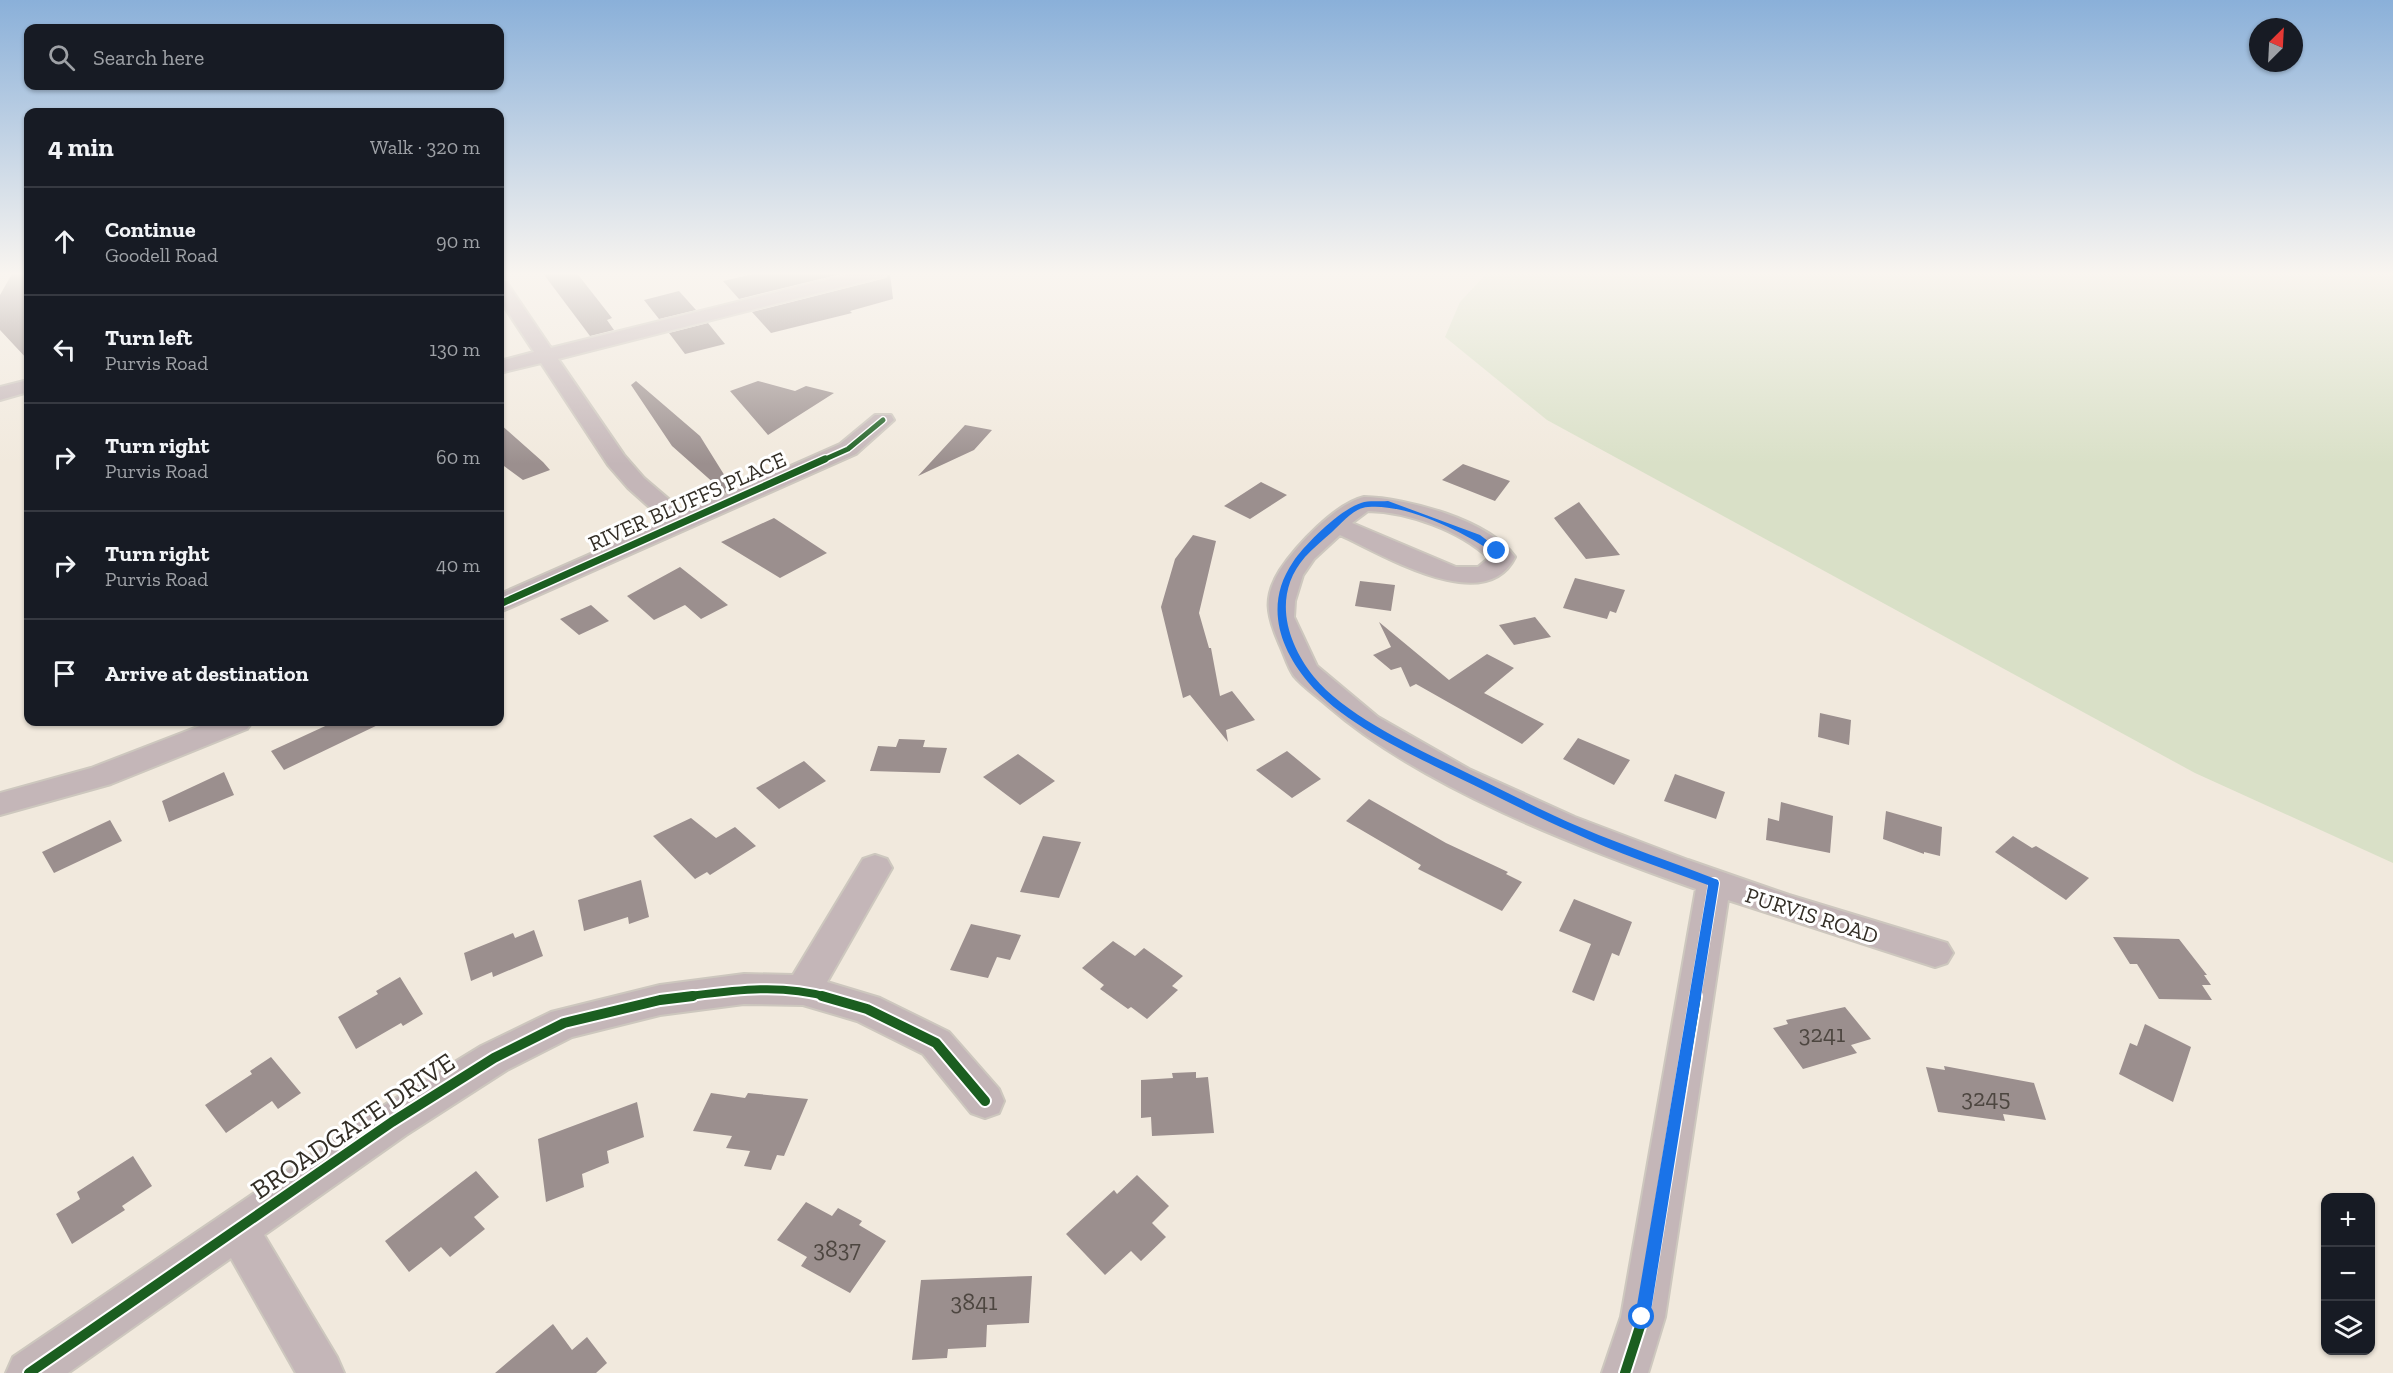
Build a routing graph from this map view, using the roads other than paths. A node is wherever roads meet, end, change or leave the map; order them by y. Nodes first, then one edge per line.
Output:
1 (533, 336) edge
2 (622, 336) edge
3 (546, 355) junction
4 (504, 366) edge
5 (24, 387) edge
6 (0, 394) edge
7 (883, 420) dead end
8 (682, 523) junction
9 (1337, 525) junction
10 (504, 602) edge
11 (227, 726) edge
12 (0, 804) edge
13 (875, 868) dead end
14 (1714, 883) junction
15 (1935, 953) dead end
16 (803, 990) junction
17 (985, 1101) dead end
18 (237, 1229) junction
19 (29, 1373) edge
20 (321, 1373) edge
21 (1625, 1373) edge

1 - 3 street
2 - 3 street
3 - 4 street
3 - 8 street
5 - 6 street
7 - 8 street, RIVER BLUFFS PLACE
8 - 10 street, RIVER BLUFFS PLACE
9 - 9 street, PURVIS ROAD
9 - 14 street, PURVIS ROAD
11 - 12 street
13 - 16 street
14 - 15 street, PURVIS ROAD
14 - 21 street
16 - 17 street, BROADGATE DRIVE
16 - 18 street, BROADGATE DRIVE
18 - 19 street, BROADGATE DRIVE
18 - 20 street

